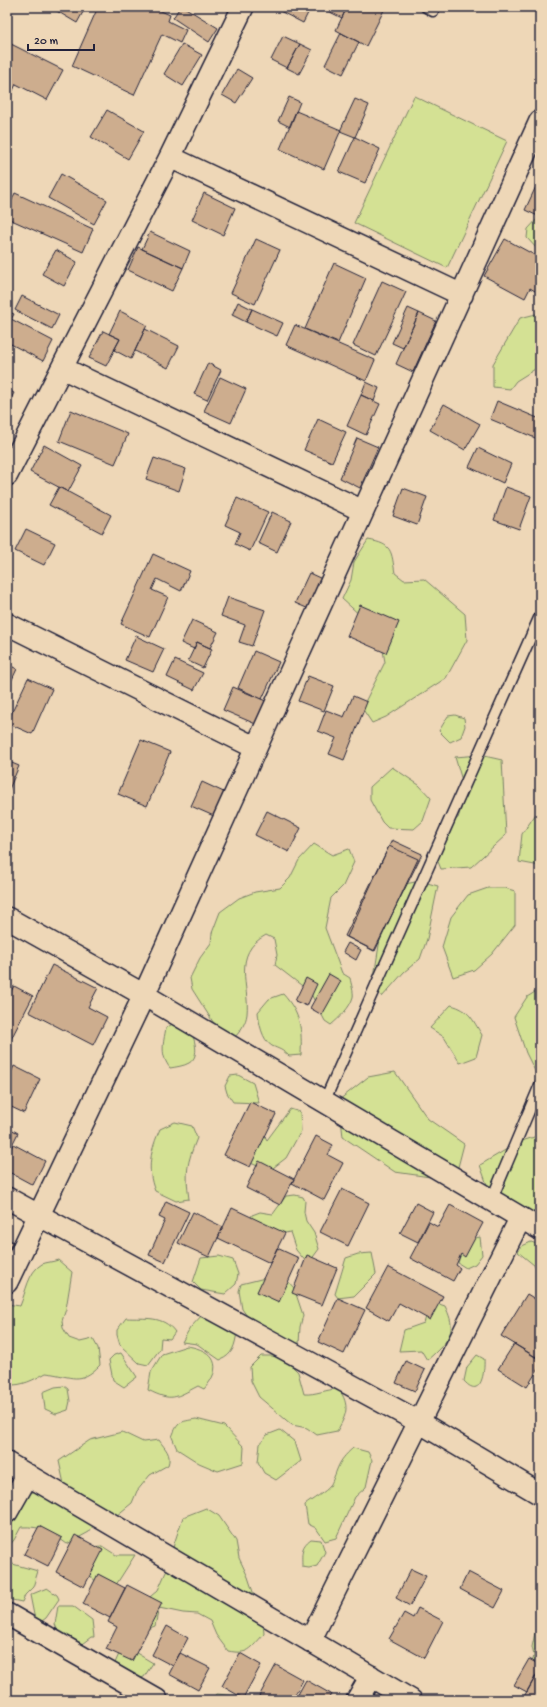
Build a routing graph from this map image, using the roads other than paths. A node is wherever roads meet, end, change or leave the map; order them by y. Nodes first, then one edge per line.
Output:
1 (243, 7) edge
2 (540, 121) edge
3 (170, 157) junction
4 (462, 295) junction
5 (62, 368) junction
6 (7, 475) edge
7 (363, 511) junction
8 (540, 616) edge
9 (7, 624) edge
10 (256, 748) junction
11 (7, 918) edge
12 (144, 994) junction
13 (540, 1085) edge
14 (324, 1102) junction
15 (7, 1198) edge
16 (491, 1201) junction
17 (39, 1216) junction
18 (520, 1219) junction
19 (540, 1229) edge
20 (7, 1282) edge
21 (419, 1422) junction
22 (7, 1463) edge
23 (28, 1476) junction
24 (540, 1494) edge
25 (7, 1512) edge
26 (7, 1614) edge
27 (310, 1641) junction
28 (371, 1676) junction
29 (157, 1700) edge
30 (357, 1700) edge
31 (412, 1700) edge

1 - 3 street
2 - 4 street
3 - 4 street
3 - 5 street
4 - 7 street
5 - 6 street
5 - 7 street
7 - 10 street
8 - 14 lane
9 - 10 street
10 - 12 street
11 - 12 street
12 - 14 street
12 - 17 street
13 - 16 lane
14 - 16 street
15 - 17 street
16 - 18 street
17 - 20 street
17 - 21 street
18 - 19 street
18 - 21 street
21 - 24 street
21 - 27 street
22 - 23 street
23 - 25 street
23 - 27 street
26 - 29 street
27 - 28 street
28 - 30 street
28 - 31 street

